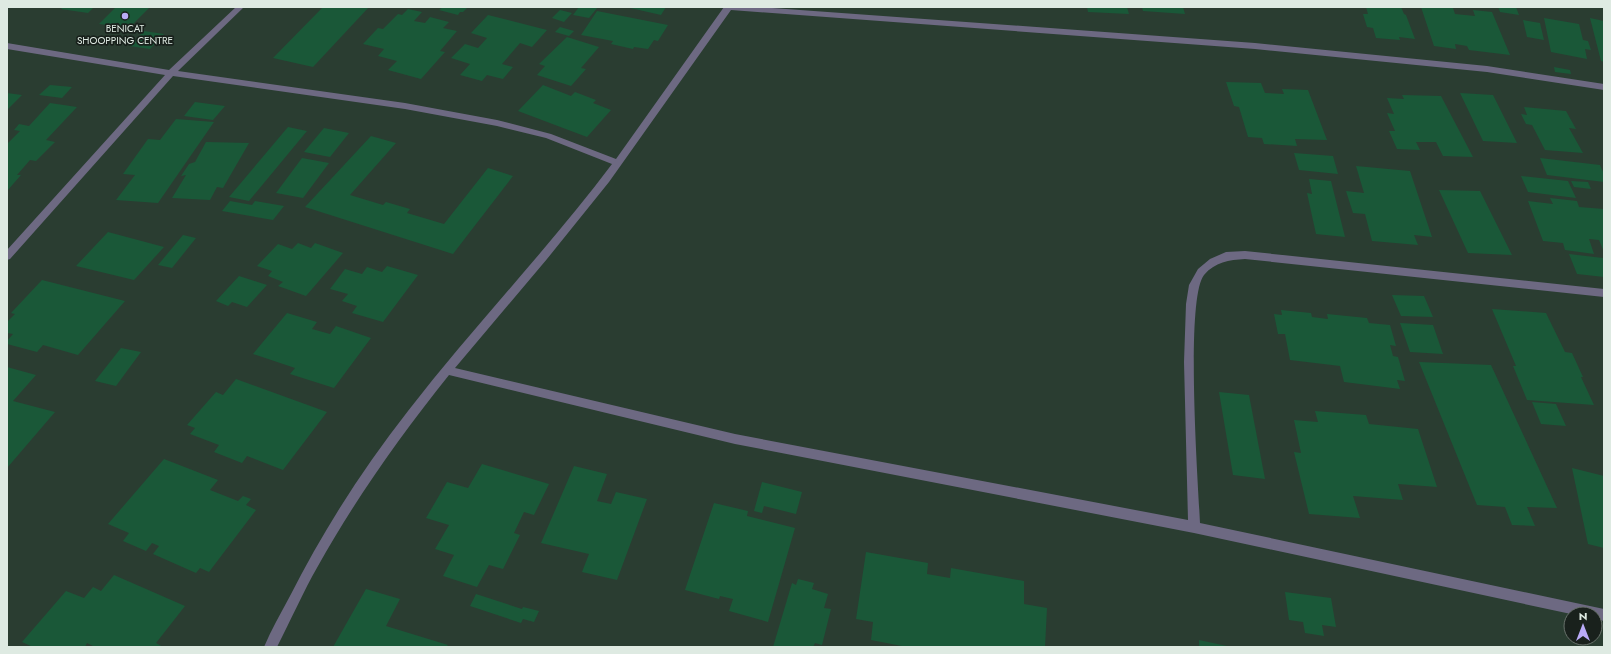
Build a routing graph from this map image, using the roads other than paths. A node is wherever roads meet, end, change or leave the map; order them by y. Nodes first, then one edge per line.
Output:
1 (240, 7) edge
2 (728, 7) edge
3 (7, 46) edge
4 (171, 73) junction
5 (1604, 87) edge
6 (618, 163) junction
7 (7, 256) edge
8 (1604, 292) edge
9 (447, 370) junction
10 (1194, 527) junction
11 (1604, 615) edge
12 (270, 647) edge

1 - 4 street
2 - 5 street
2 - 6 street
3 - 4 street
4 - 6 street
4 - 7 street
6 - 9 street
8 - 10 street
9 - 10 street
9 - 12 street
10 - 11 street

